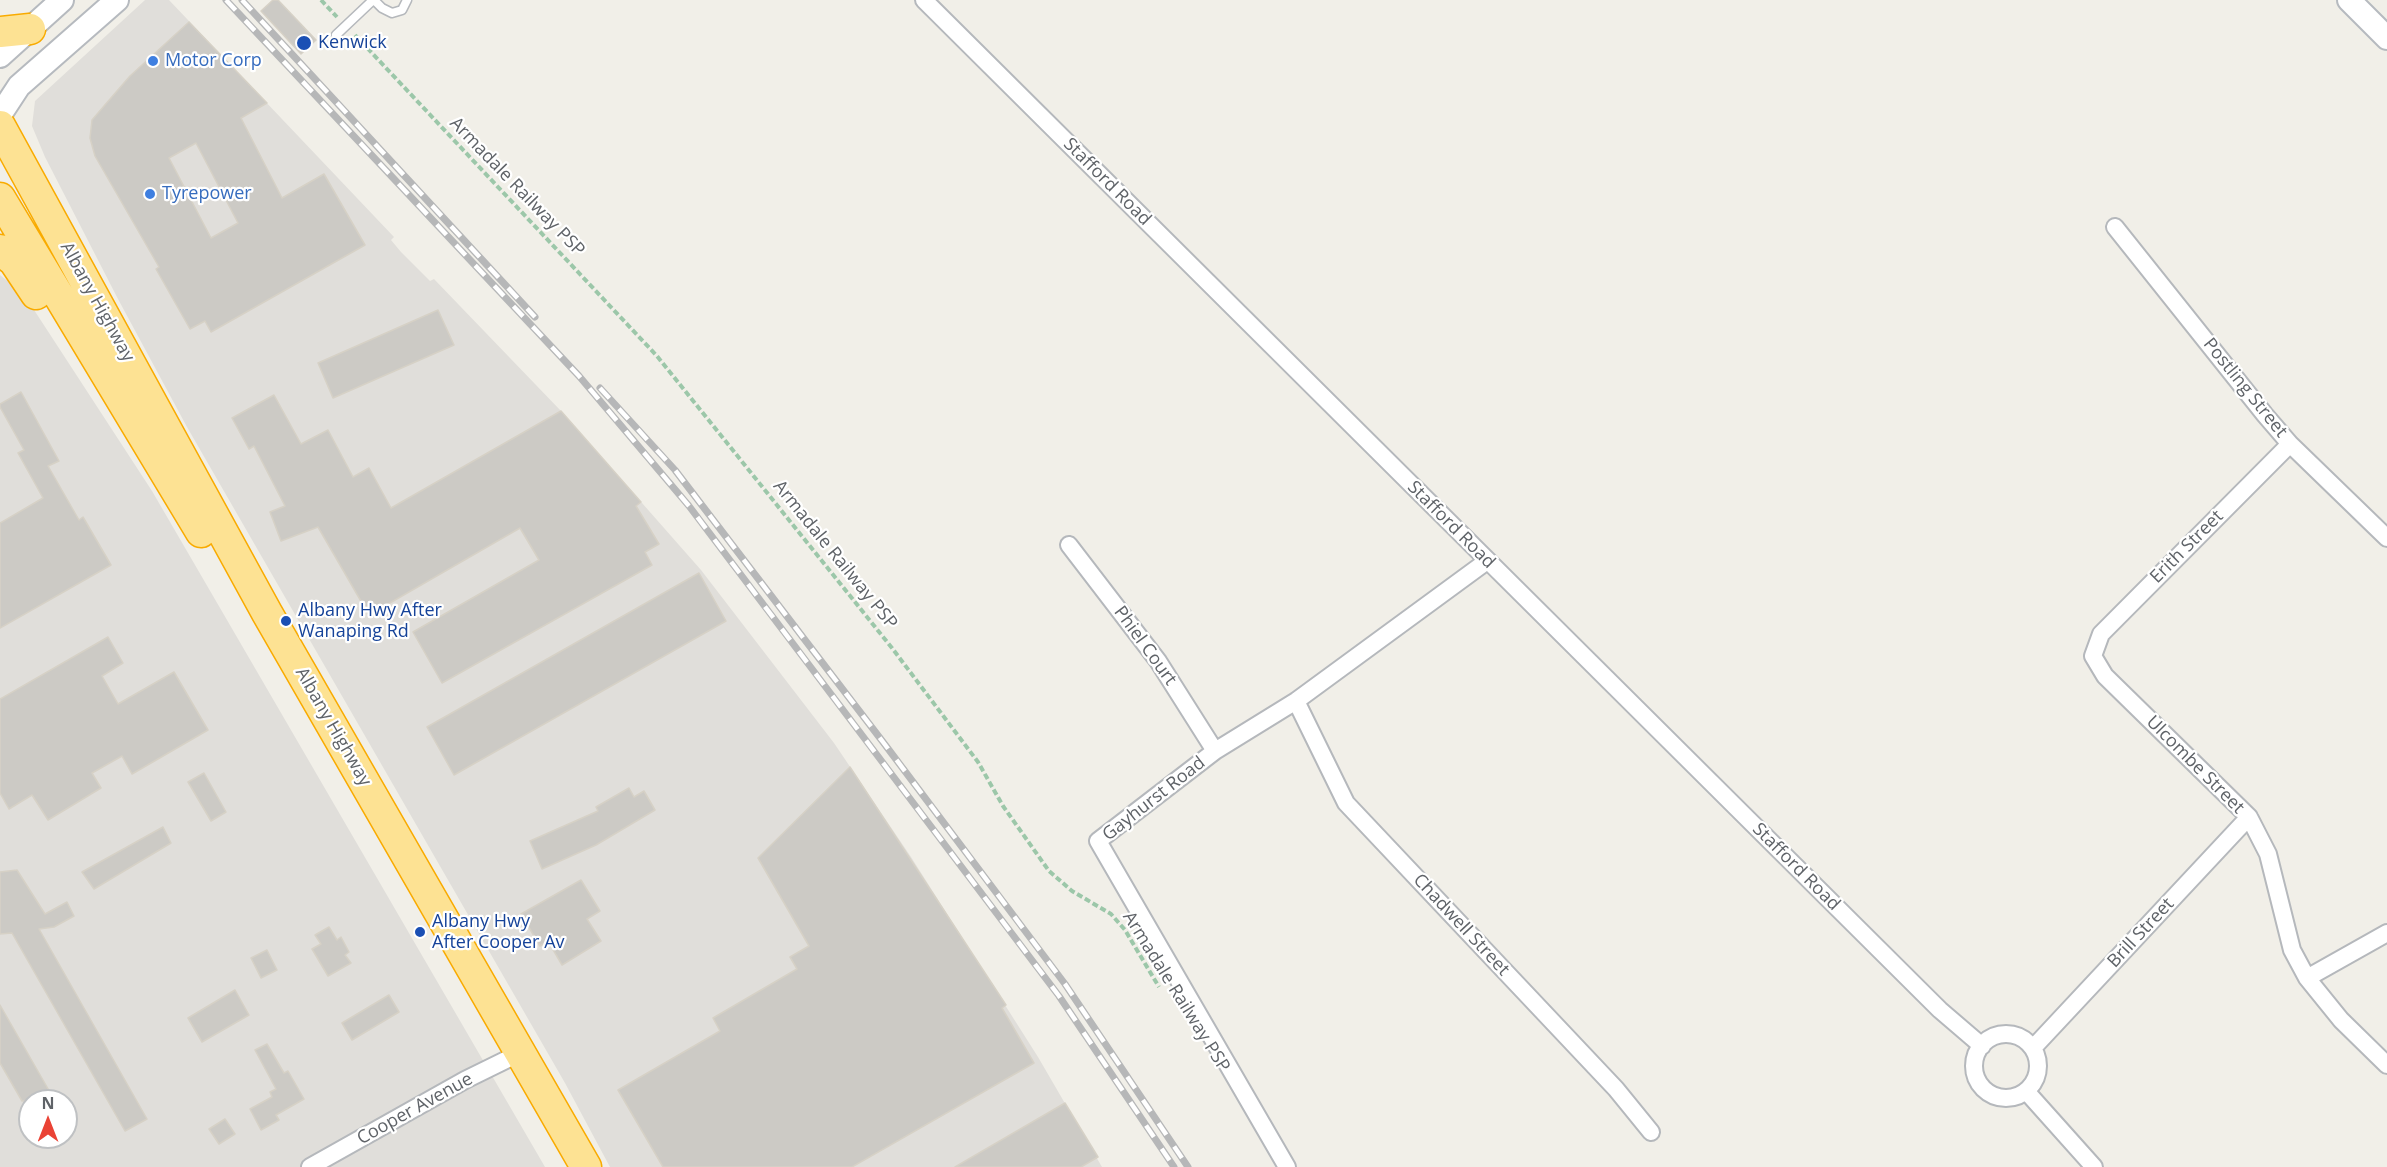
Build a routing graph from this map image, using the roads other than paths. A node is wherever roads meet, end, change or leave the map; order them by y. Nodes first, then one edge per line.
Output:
1 (62, 0) edge
2 (117, 0) edge
3 (374, 0) edge
4 (407, 0) edge
5 (924, 0) edge
6 (2349, 0) edge
7 (30, 29) junction
8 (0, 32) edge
9 (336, 34) dead end
10 (2387, 38) edge
11 (0, 56) edge
12 (0, 115) edge
13 (0, 126) edge
14 (0, 198) edge
15 (2115, 226) dead end
16 (0, 250) edge
17 (133, 419) junction
18 (2290, 444) junction
19 (2387, 538) edge
20 (1069, 545) dead end
21 (1487, 561) junction
22 (2093, 656) joint
23 (1296, 701) junction
24 (1215, 751) junction
25 (2249, 817) junction
26 (2387, 933) edge
27 (2307, 978) junction
28 (1982, 1046) junction
29 (2033, 1048) junction
30 (511, 1057) junction
31 (2387, 1065) edge
32 (2026, 1091) junction
33 (1652, 1132) dead end
34 (310, 1167) edge
35 (565, 1167) edge
36 (586, 1167) edge
37 (1287, 1167) edge
38 (2094, 1167) edge

1 - 7 main road
2 - 12 main road
3 - 4 lane
3 - 9 lane
5 - 21 street, Stafford Road
6 - 10 main road
7 - 8 highway
7 - 11 main road
13 - 30 highway, Albany Highway
14 - 17 highway, Albany Highway
15 - 18 street, Postling Street
16 - 17 highway
17 - 30 highway, Albany Highway
18 - 19 street, Postling Street
18 - 22 street, Erith Street
20 - 24 street, Phiel Court
21 - 23 street, Gayhurst Road
21 - 28 street, Stafford Road
22 - 25 street, Ulcombe Street
23 - 24 street, Gayhurst Road
23 - 33 street, Chadwell Street
24 - 37 street, Gayhurst Road
25 - 27 street, Ulcombe Street
25 - 29 street, Brill Street
26 - 27 street
27 - 31 street, Ulcombe Street
28 - 29 street
28 - 32 street
29 - 32 street
30 - 34 street, Cooper Avenue
30 - 35 highway, Albany Highway
30 - 36 highway, Albany Highway
32 - 38 street

